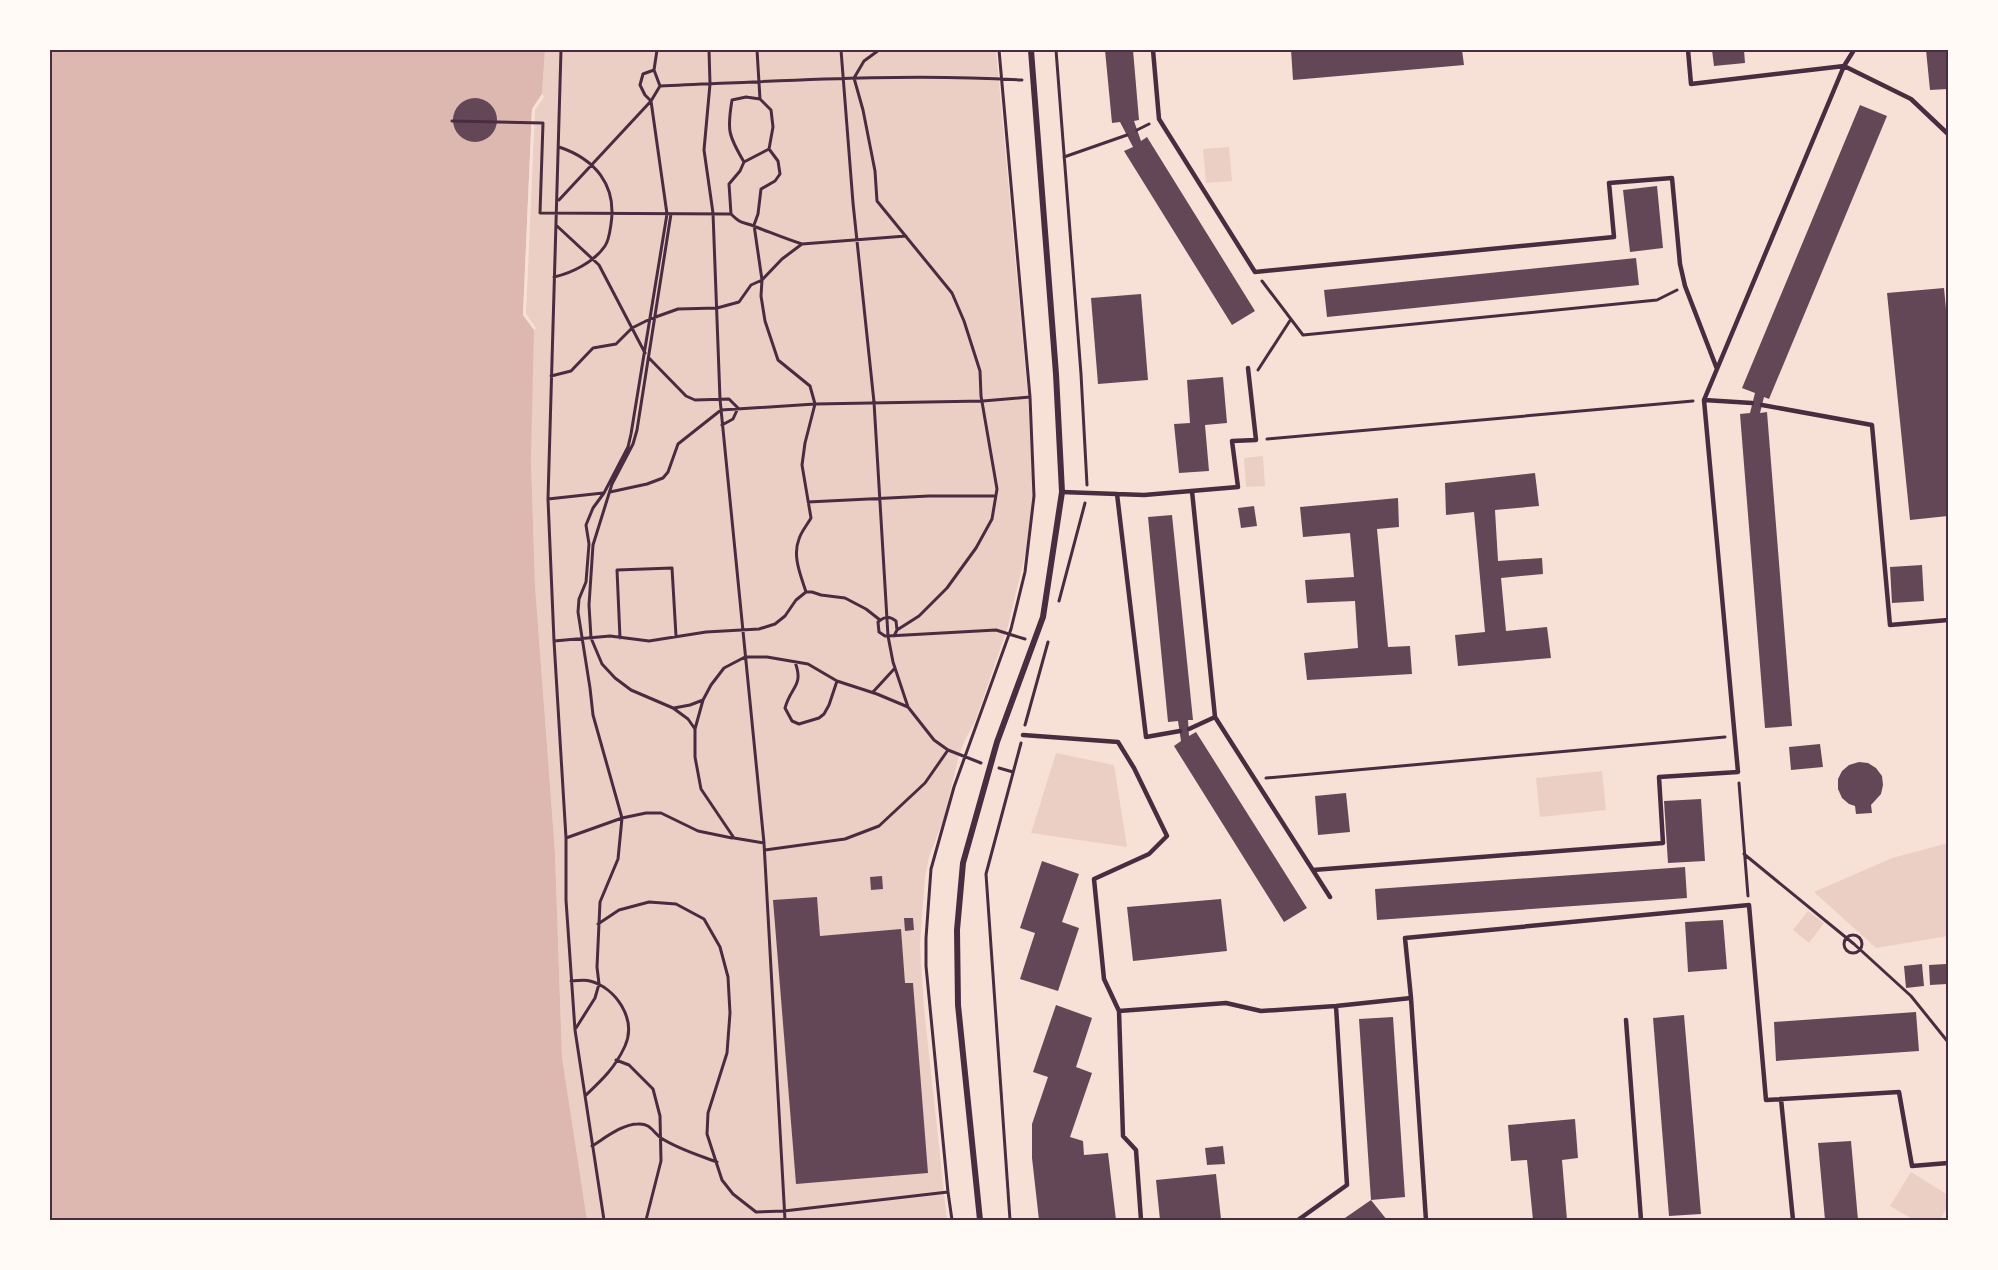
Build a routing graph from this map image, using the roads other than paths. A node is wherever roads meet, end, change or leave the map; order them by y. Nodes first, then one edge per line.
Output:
1 (1031, 50) edge
2 (1153, 50) edge
3 (1688, 50) edge
4 (1854, 50) edge
5 (1844, 66) junction
6 (1948, 134) edge
7 (1248, 368) dead end
8 (1717, 370) junction
9 (1704, 400) junction
10 (1752, 403) dead end
11 (1762, 405) dead end
12 (1192, 491) junction
13 (1062, 492) junction
14 (1117, 494) junction
15 (1948, 620) edge
16 (1215, 717) junction
17 (1189, 729) dead end
18 (1180, 731) dead end
19 (1023, 735) dead end
20 (1313, 870) junction
21 (1330, 897) dead end
22 (1411, 998) junction
23 (1336, 1006) junction
24 (1119, 1011) junction
25 (1626, 1020) dead end
26 (1781, 1099) junction
27 (1948, 1162) edge
28 (980, 1221) edge
29 (1141, 1221) edge
30 (1298, 1221) edge
31 (1426, 1221) edge
32 (1641, 1221) edge
33 (1793, 1221) edge

1 - 13 street
2 - 8 lane
3 - 5 lane
4 - 5 lane
5 - 6 lane
5 - 8 lane
7 - 12 lane
8 - 9 lane
9 - 10 lane
9 - 20 lane
11 - 15 lane
12 - 14 lane
12 - 16 lane
13 - 14 lane
13 - 28 street
14 - 18 lane
16 - 17 lane
16 - 20 lane
19 - 24 lane
20 - 21 lane
22 - 23 lane
22 - 26 lane
22 - 31 lane
23 - 24 lane
23 - 30 lane
24 - 29 lane
25 - 32 lane
26 - 27 lane
26 - 33 lane

